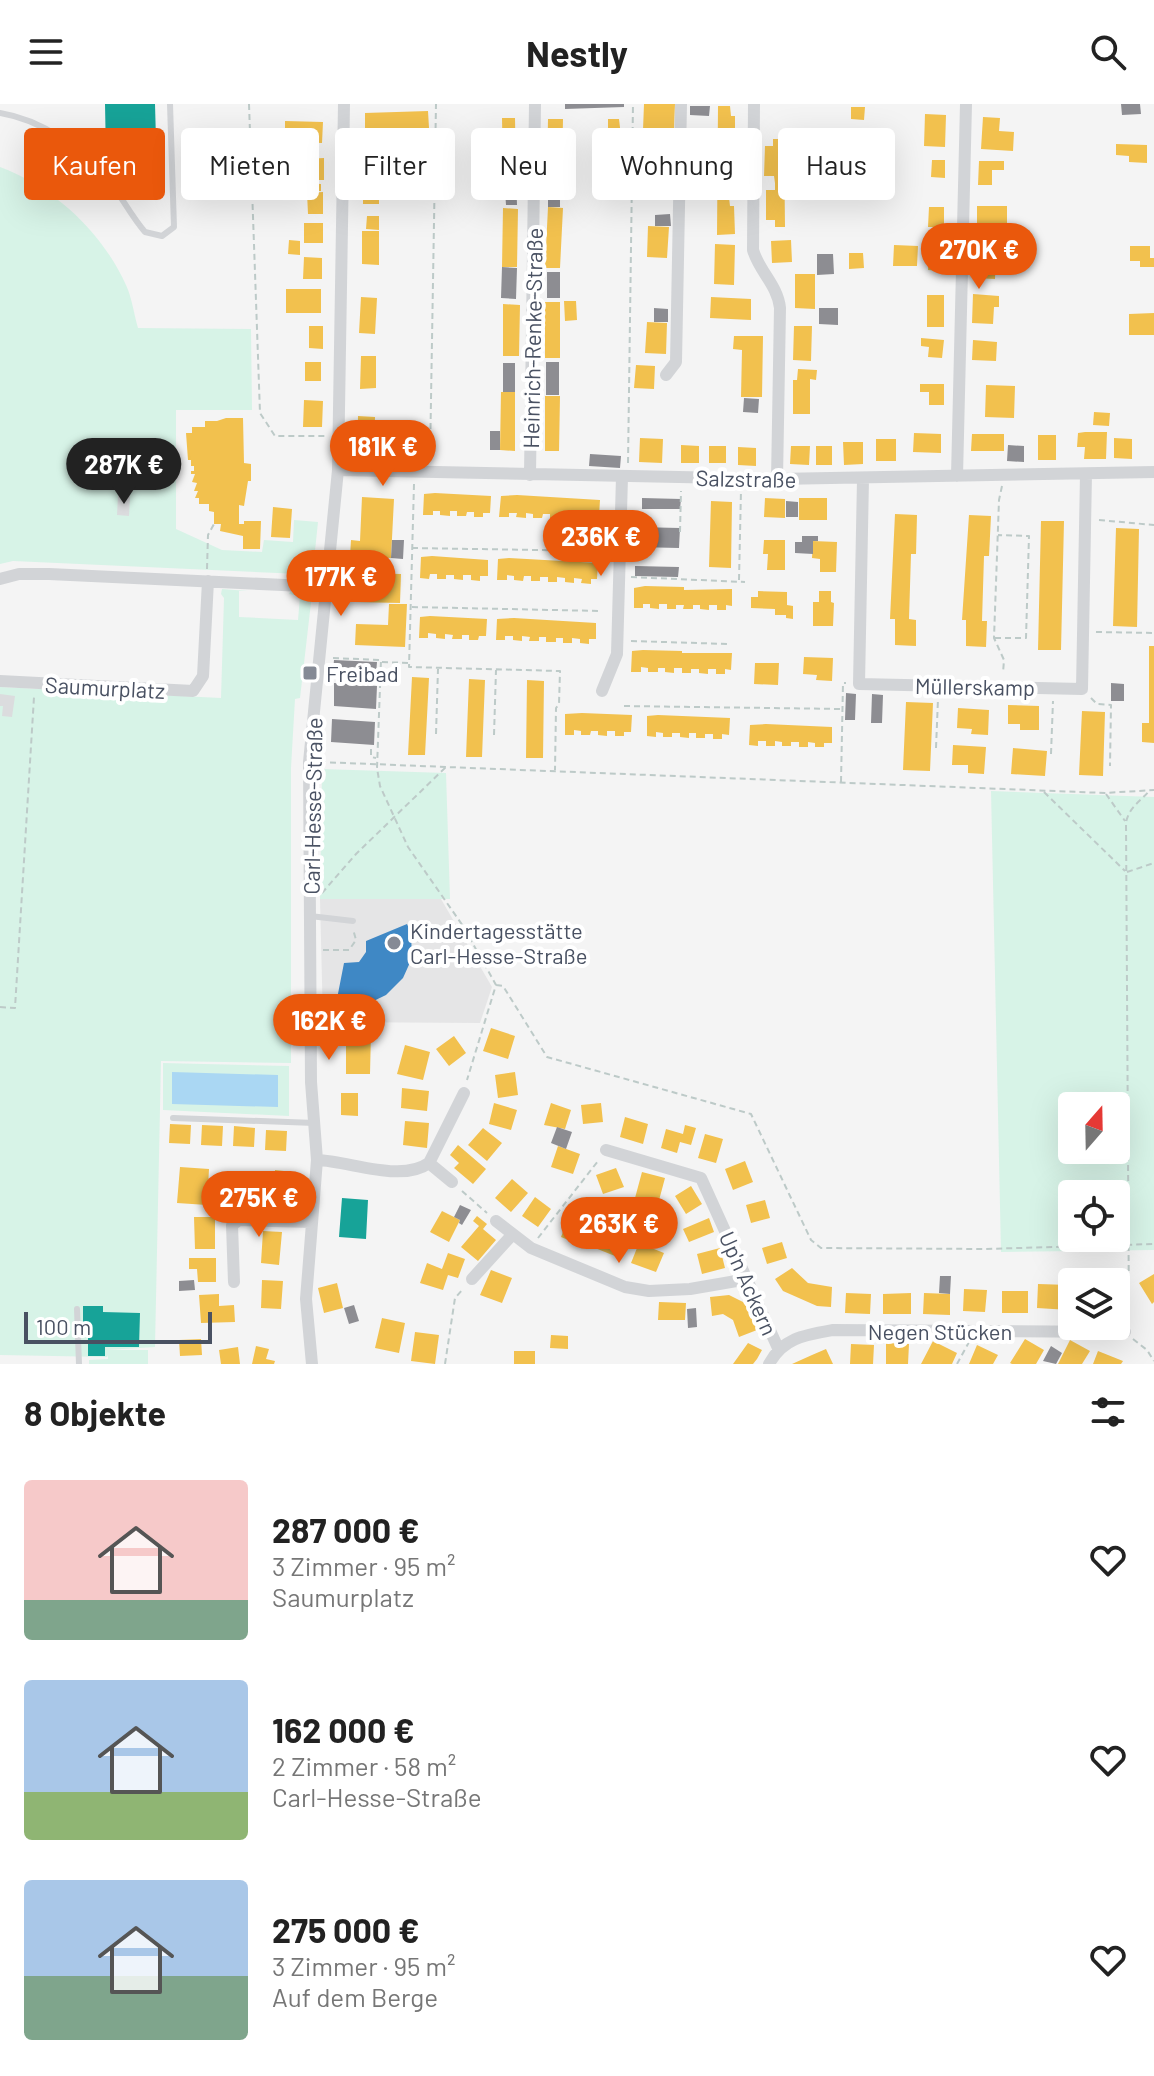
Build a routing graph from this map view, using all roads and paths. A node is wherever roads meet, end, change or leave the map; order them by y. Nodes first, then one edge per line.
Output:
1 (170, 104) edge
2 (249, 104) edge
3 (344, 104) edge
4 (436, 104) edge
5 (535, 104) edge
6 (633, 104) edge
7 (681, 104) edge
8 (754, 104) edge
9 (966, 104) edge
10 (0, 113) edge
11 (666, 375) dead end
12 (331, 435) dead end
13 (338, 470) junction
14 (429, 471) junction
15 (1154, 472) edge
16 (1086, 474) junction
17 (530, 475) junction
18 (957, 476) junction
19 (1005, 476) junction
20 (622, 477) junction
21 (777, 479) junction
22 (863, 479) junction
23 (414, 483) dead end
24 (681, 486) dead end
25 (741, 487) dead end
26 (1085, 519) junction
27 (214, 524) dead end
28 (1154, 525) edge
29 (680, 532) dead end
30 (998, 535) junction
31 (412, 548) junction
32 (603, 551) dead end
33 (627, 577) dead end
34 (0, 579) edge
35 (208, 581) junction
36 (738, 581) junction
37 (745, 582) dead end
38 (326, 587) junction
39 (411, 607) junction
40 (601, 611) dead end
41 (1083, 632) junction
42 (1154, 633) edge
43 (994, 638) junction
44 (625, 641) dead end
45 (727, 644) dead end
46 (319, 657) junction
47 (381, 662) junction
48 (409, 663) junction
49 (438, 668) junction
50 (496, 669) junction
51 (1003, 678) dead end
52 (0, 681) edge
53 (843, 683) dead end
54 (35, 684) junction
55 (938, 685) junction
56 (1053, 688) junction
57 (1082, 689) junction
58 (602, 691) dead end
59 (624, 706) dead end
60 (842, 709) junction
61 (436, 734) dead end
62 (494, 735) dead end
63 (936, 748) dead end
64 (371, 749) dead end
65 (1051, 754) dead end
66 (377, 758) junction
67 (320, 762) dead end
68 (377, 765) junction
69 (1110, 766) dead end
70 (446, 767) junction
71 (555, 771) junction
72 (841, 782) junction
73 (1042, 790) junction
74 (1152, 790) edge
75 (1105, 793) junction
76 (393, 819) junction
77 (1126, 822) junction
78 (1154, 863) edge
79 (1126, 872) junction
80 (321, 894) dead end
81 (310, 916) junction
82 (353, 921) joint
83 (321, 950) dead end
84 (496, 985) junction
85 (0, 1007) edge
86 (464, 1093) joint
87 (173, 1118) dead end
88 (315, 1123) junction
89 (606, 1150) joint
90 (317, 1160) junction
91 (429, 1163) junction
92 (1129, 1180) edge
93 (452, 1182) joint
94 (496, 1221) joint
95 (312, 1222) junction
96 (512, 1235) junction
97 (1154, 1244) edge
98 (1130, 1247) edge
99 (531, 1248) junction
100 (1058, 1248) edge
101 (472, 1279) joint
102 (748, 1279) junction
103 (234, 1282) dead end
104 (77, 1309) dead end
105 (976, 1331) junction
106 (1058, 1332) edge
107 (1130, 1336) edge
108 (778, 1348) junction
109 (1154, 1361) edge
110 (79, 1364) edge
111 (312, 1364) edge
112 (445, 1364) edge
113 (769, 1364) edge
114 (957, 1364) edge

1 - 10 lane
2 - 12 path
3 - 13 street, Carl-Hesse-Straße
4 - 14 path
5 - 17 street, Heinrich-Renke-Straße
6 - 20 path
7 - 11 street
8 - 21 street
9 - 18 street
13 - 14 street, Salzstraße
13 - 38 street, Carl-Hesse-Straße
14 - 17 street, Salzstraße
15 - 16 street, Salzstraße
16 - 19 street, Salzstraße
16 - 26 street
17 - 20 street, Salzstraße
18 - 19 street, Salzstraße
18 - 22 street, Salzstraße
19 - 30 path
20 - 21 street, Salzstraße
20 - 58 street
21 - 22 street, Salzstraße
22 - 55 street, Müllerskamp
23 - 31 path
24 - 29 path
25 - 36 path
26 - 28 path
26 - 41 street
27 - 35 path
30 - 43 path
30 - 43 path
31 - 32 path
31 - 39 path
33 - 36 path
34 - 35 street
35 - 38 street
35 - 54 street, Saumurplatz
36 - 37 path
38 - 46 street, Carl-Hesse-Straße
39 - 40 path
39 - 48 path
41 - 42 path
41 - 57 street
43 - 51 path
44 - 45 path
46 - 47 path
46 - 81 street, Carl-Hesse-Straße
47 - 48 path
47 - 66 path
48 - 49 path
49 - 50 path
49 - 61 path
50 - 62 path
50 - 71 path
52 - 54 street, Saumurplatz
53 - 60 path
54 - 85 path
55 - 56 street, Müllerskamp
55 - 63 path
56 - 57 street, Müllerskamp
56 - 65 path
57 - 69 path
59 - 60 path
60 - 72 path
64 - 66 path
66 - 68 path
67 - 68 path
68 - 70 path
68 - 76 path
70 - 71 path
70 - 76 path
71 - 72 path
72 - 73 path
73 - 75 path
73 - 79 path
74 - 75 path
74 - 77 path
75 - 77 path
76 - 80 path
76 - 84 path
77 - 79 path
78 - 79 path
79 - 92 path
81 - 82 lane
81 - 88 street, Carl-Hesse-Straße
82 - 83 path
84 - 86 path
84 - 100 path
86 - 91 street
87 - 88 lane
88 - 90 street, Carl-Hesse-Straße
89 - 99 path
89 - 102 street, Up'n Ackern
90 - 91 street
90 - 95 street, Carl-Hesse-Straße
91 - 93 street
93 - 94 path
94 - 96 street
95 - 103 street
95 - 111 street, Carl-Hesse-Straße
96 - 99 street
96 - 101 street
97 - 98 path
99 - 102 street
101 - 112 path
102 - 108 street, Up'n Ackern
104 - 110 lane
105 - 106 street, Negen Stücken
105 - 108 street, Negen Stücken
105 - 114 path
107 - 109 path
108 - 113 street

